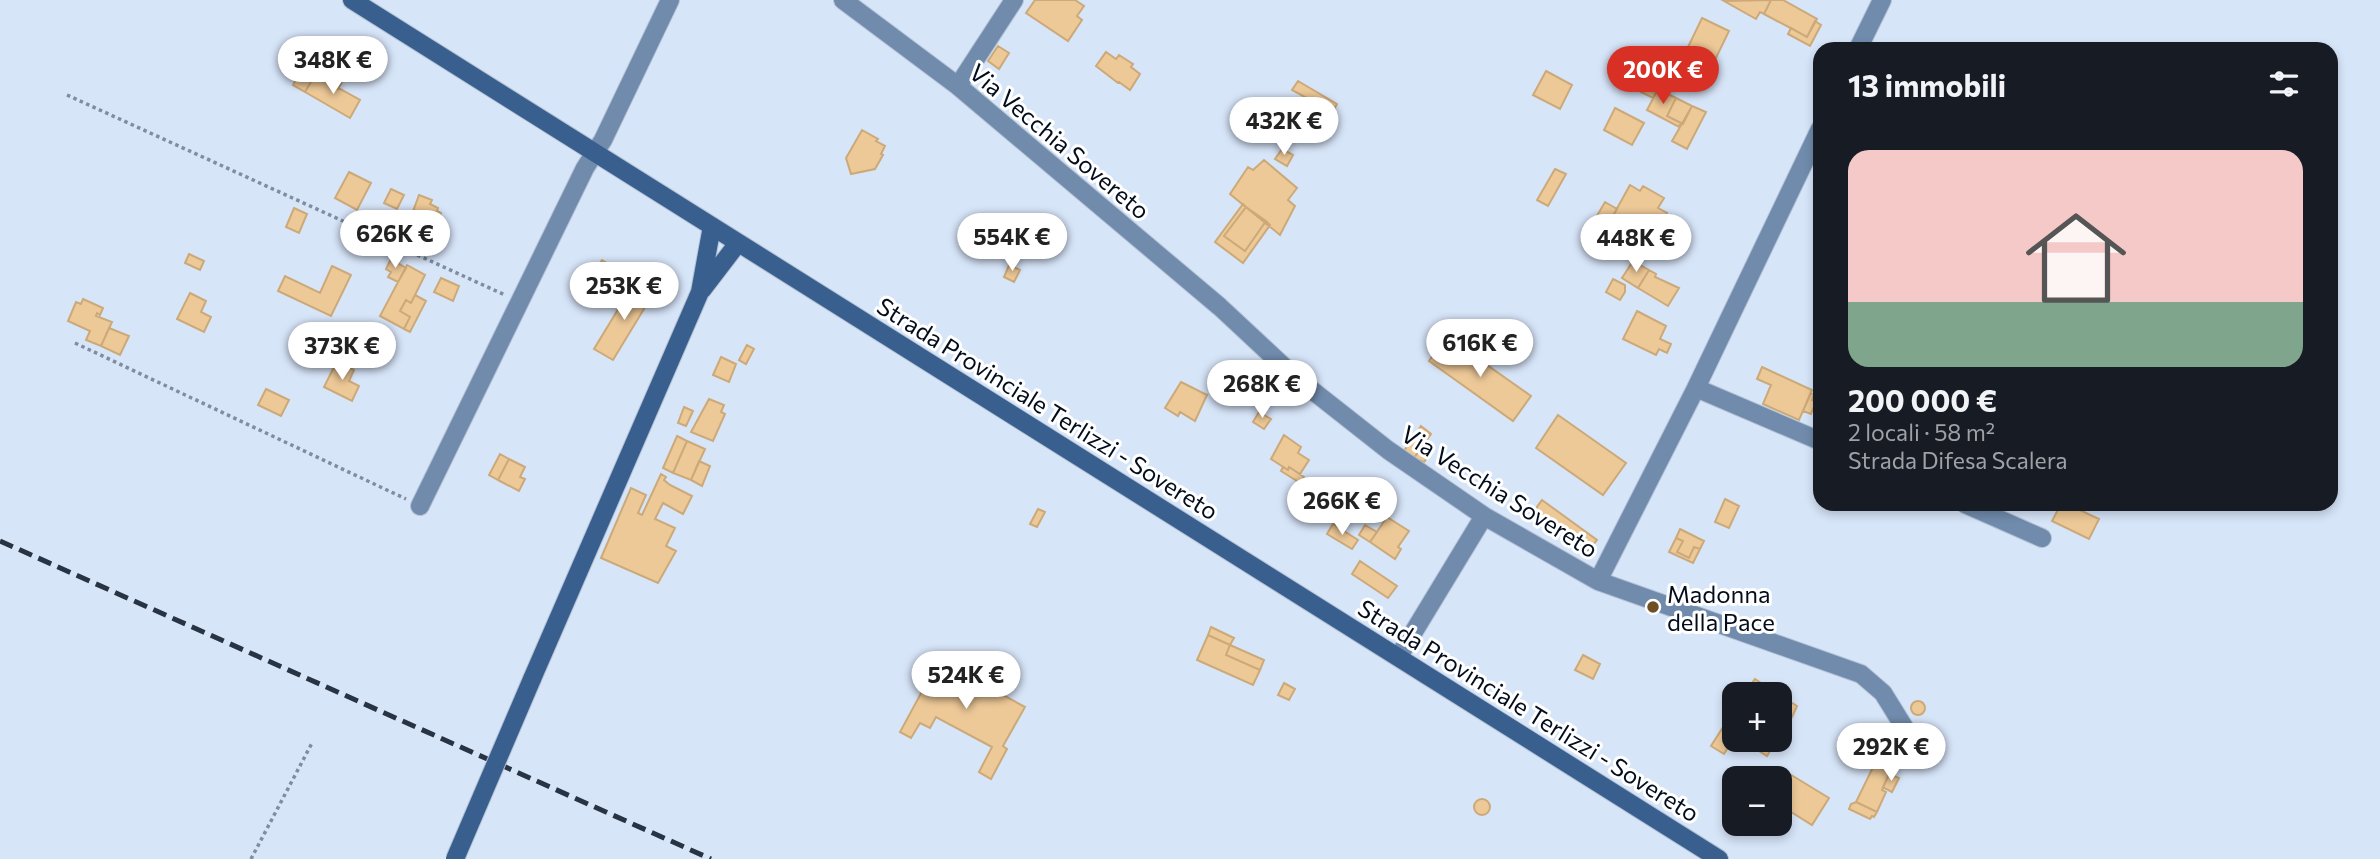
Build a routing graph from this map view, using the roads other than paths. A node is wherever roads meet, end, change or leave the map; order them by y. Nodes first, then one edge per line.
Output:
1 (352, 0) edge
2 (670, 0) edge
3 (843, 0) edge
4 (1014, 0) edge
5 (1882, 0) edge
6 (1861, 42) edge
7 (958, 86) junction
8 (1813, 144) edge
9 (594, 152) junction
10 (712, 226) junction
11 (738, 243) junction
12 (700, 292) junction
13 (1696, 388) junction
14 (1813, 438) edge
15 (420, 506) road end
16 (1981, 511) edge
17 (1484, 516) junction
18 (2042, 538) dead end
19 (1598, 581) junction
20 (1399, 656) junction
21 (1909, 735) dead end
22 (455, 859) edge
23 (1718, 859) edge

1 - 9 main road, Strada Provinciale Terlizzi - Sovereto
2 - 9 street
3 - 7 street, Via Vecchia Sovereto
4 - 7 street
5 - 6 street
7 - 17 street, Via Vecchia Sovereto
8 - 13 street
9 - 10 main road, Strada Provinciale Terlizzi - Sovereto
9 - 15 street
10 - 11 main road, Strada Provinciale Terlizzi - Sovereto
10 - 12 main road
11 - 12 main road
11 - 20 main road, Strada Provinciale Terlizzi - Sovereto
12 - 22 main road, bridge
13 - 14 street
13 - 19 street
16 - 18 street
17 - 19 street, Via Vecchia Sovereto
17 - 20 street
19 - 21 street, Via Vecchia Sovereto
20 - 23 main road, Strada Provinciale Terlizzi - Sovereto

